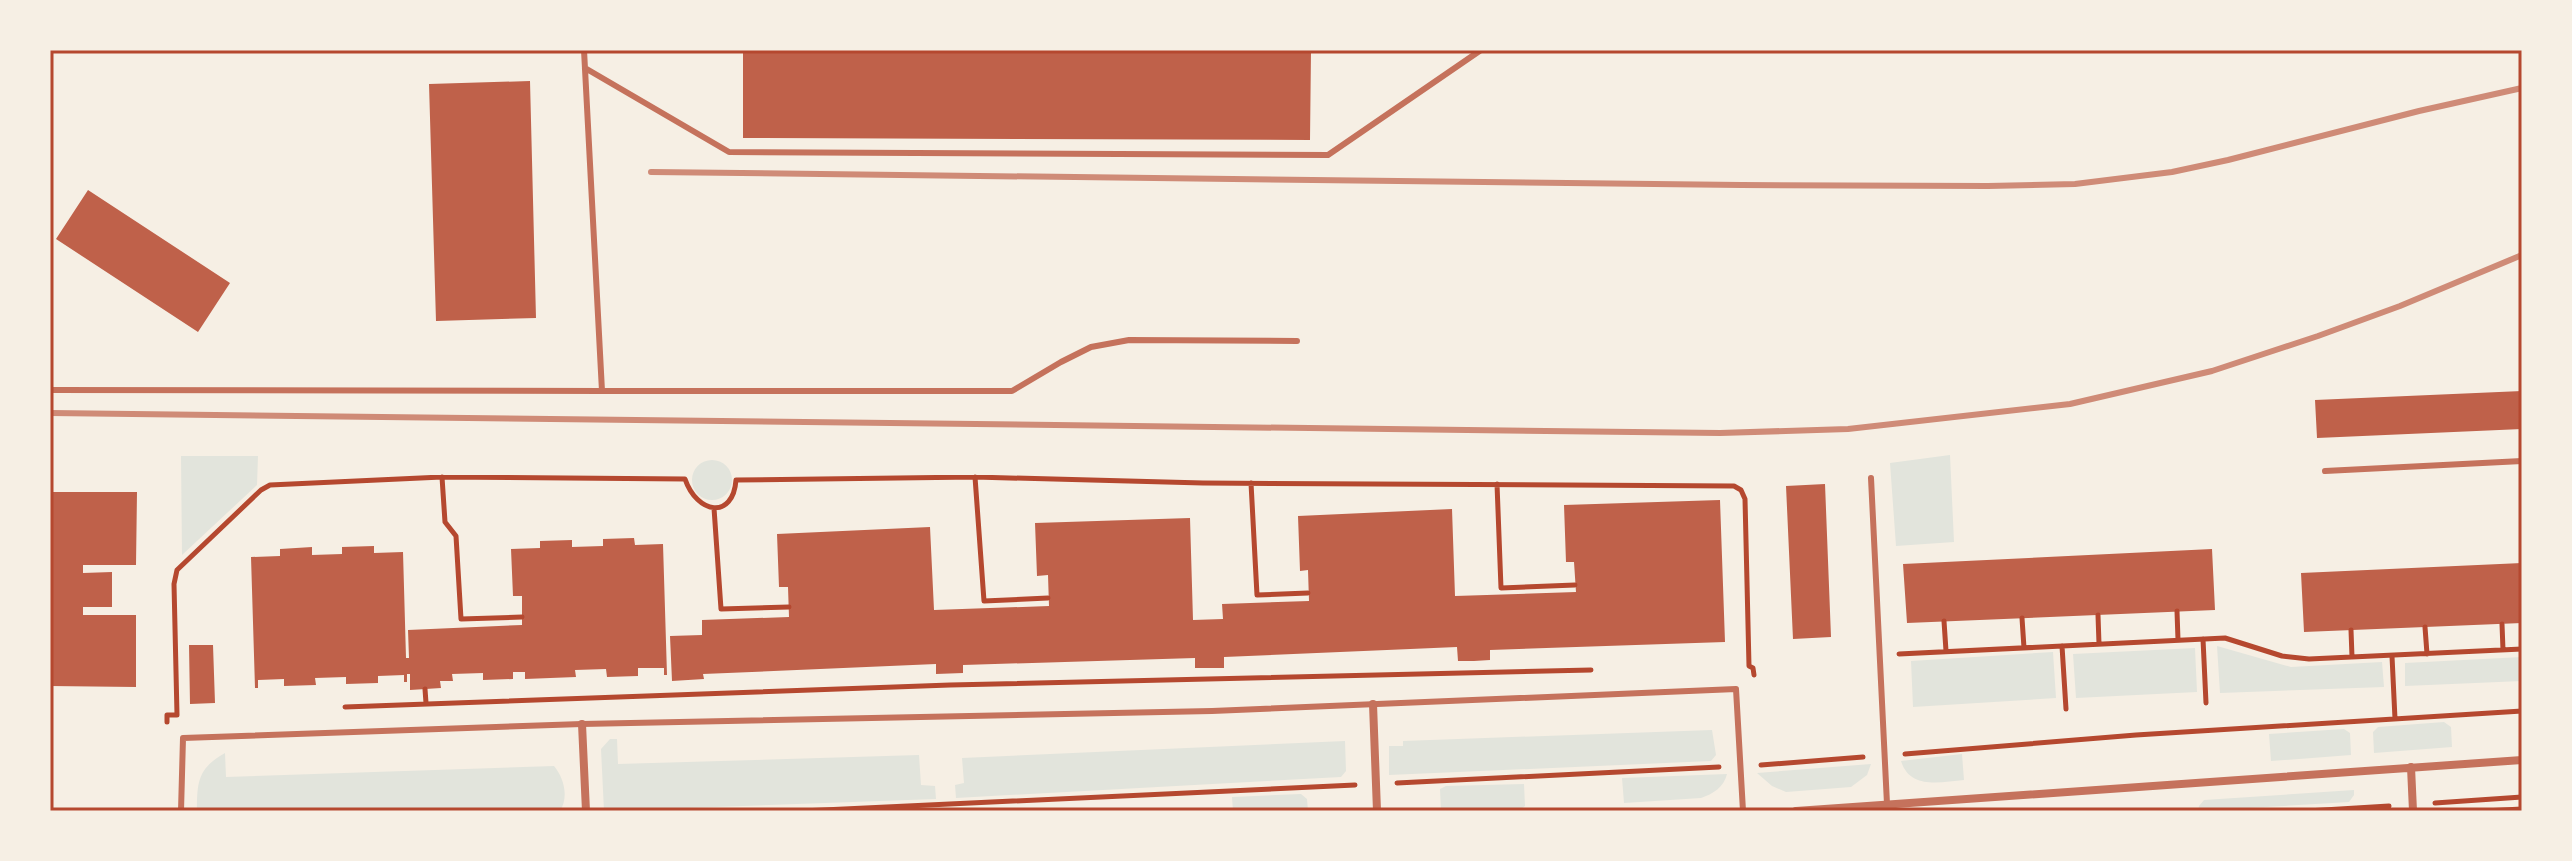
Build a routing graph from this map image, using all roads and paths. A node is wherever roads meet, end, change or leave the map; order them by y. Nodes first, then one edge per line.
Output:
1 (584, 50) edge
2 (1481, 50) edge
3 (585, 68) junction
4 (1297, 341) dead end
5 (50, 390) edge
6 (602, 391) junction
7 (2522, 461) edge
8 (2325, 471) dead end
9 (442, 477) junction
10 (975, 477) junction
11 (1871, 478) dead end
12 (1251, 483) junction
13 (1497, 484) junction
14 (714, 508) junction
15 (1575, 585) dead end
16 (1308, 593) dead end
17 (1048, 598) dead end
18 (789, 607) dead end
19 (2177, 611) dead end
20 (2098, 615) dead end
21 (522, 617) dead end
22 (2022, 618) dead end
23 (1944, 621) dead end
24 (2502, 624) dead end
25 (2425, 627) dead end
26 (2351, 630) dead end
27 (2203, 639) junction
28 (2178, 640) junction
29 (2099, 644) junction
30 (2062, 646) junction
31 (2024, 648) junction
32 (2522, 649) edge
33 (2503, 650) junction
34 (1946, 651) junction
35 (2427, 654) junction
36 (1880, 655) junction
37 (2392, 656) junction
38 (2352, 657) junction
39 (1474, 661) dead end
40 (1734, 666) dead end
41 (1749, 666) junction
42 (1597, 669) dead end
43 (1475, 672) junction
44 (950, 674) dead end
45 (1754, 682) dead end
46 (950, 685) junction
47 (425, 689) dead end
48 (426, 703) junction
49 (2206, 703) dead end
50 (1373, 704) junction
51 (330, 708) dead end
52 (2066, 709) dead end
53 (2522, 711) edge
54 (190, 714) dead end
55 (167, 715) dead end
56 (177, 715) junction
57 (2395, 719) junction
58 (582, 724) junction
59 (1759, 751) dead end
60 (1885, 755) junction
61 (2522, 760) edge
62 (1760, 765) junction
63 (1741, 766) junction
64 (2411, 767) junction
65 (1375, 784) junction
66 (1887, 804) junction
67 (2522, 809) edge
68 (181, 811) edge
69 (586, 811) edge
70 (802, 811) edge
71 (1377, 811) edge
72 (1743, 811) edge
73 (1796, 811) edge
74 (2413, 811) edge
75 (2484, 811) edge

1 - 3 lane
2 - 3 lane
3 - 6 lane
4 - 6 lane
5 - 6 lane
7 - 8 lane
9 - 14 path
9 - 21 path
9 - 56 path
10 - 12 path
10 - 14 path
10 - 17 path
11 - 36 lane
12 - 13 path
12 - 16 path
13 - 15 path
13 - 41 path
14 - 18 path
19 - 28 path
20 - 29 path
22 - 31 path
23 - 34 path
24 - 33 path
25 - 35 path
26 - 38 path
27 - 28 path
27 - 38 path
27 - 49 path
28 - 29 path
29 - 30 path
30 - 31 path
30 - 52 path
31 - 34 path
32 - 33 path
33 - 35 path
34 - 36 path
35 - 37 path
36 - 60 lane
37 - 38 path
37 - 57 path
39 - 43 path
40 - 41 path
41 - 45 path
42 - 43 path
43 - 46 path
44 - 46 path
46 - 48 path
47 - 48 path
48 - 51 path
50 - 58 lane
50 - 63 lane
50 - 65 street
53 - 57 path
54 - 56 path
55 - 56 path
57 - 60 path
58 - 68 lane
58 - 69 street
59 - 62 path
60 - 62 path
60 - 66 lane
61 - 64 street
62 - 63 path
63 - 65 path
63 - 72 lane
64 - 66 street
64 - 74 street
65 - 70 path
65 - 71 street
66 - 73 street
67 - 75 path

